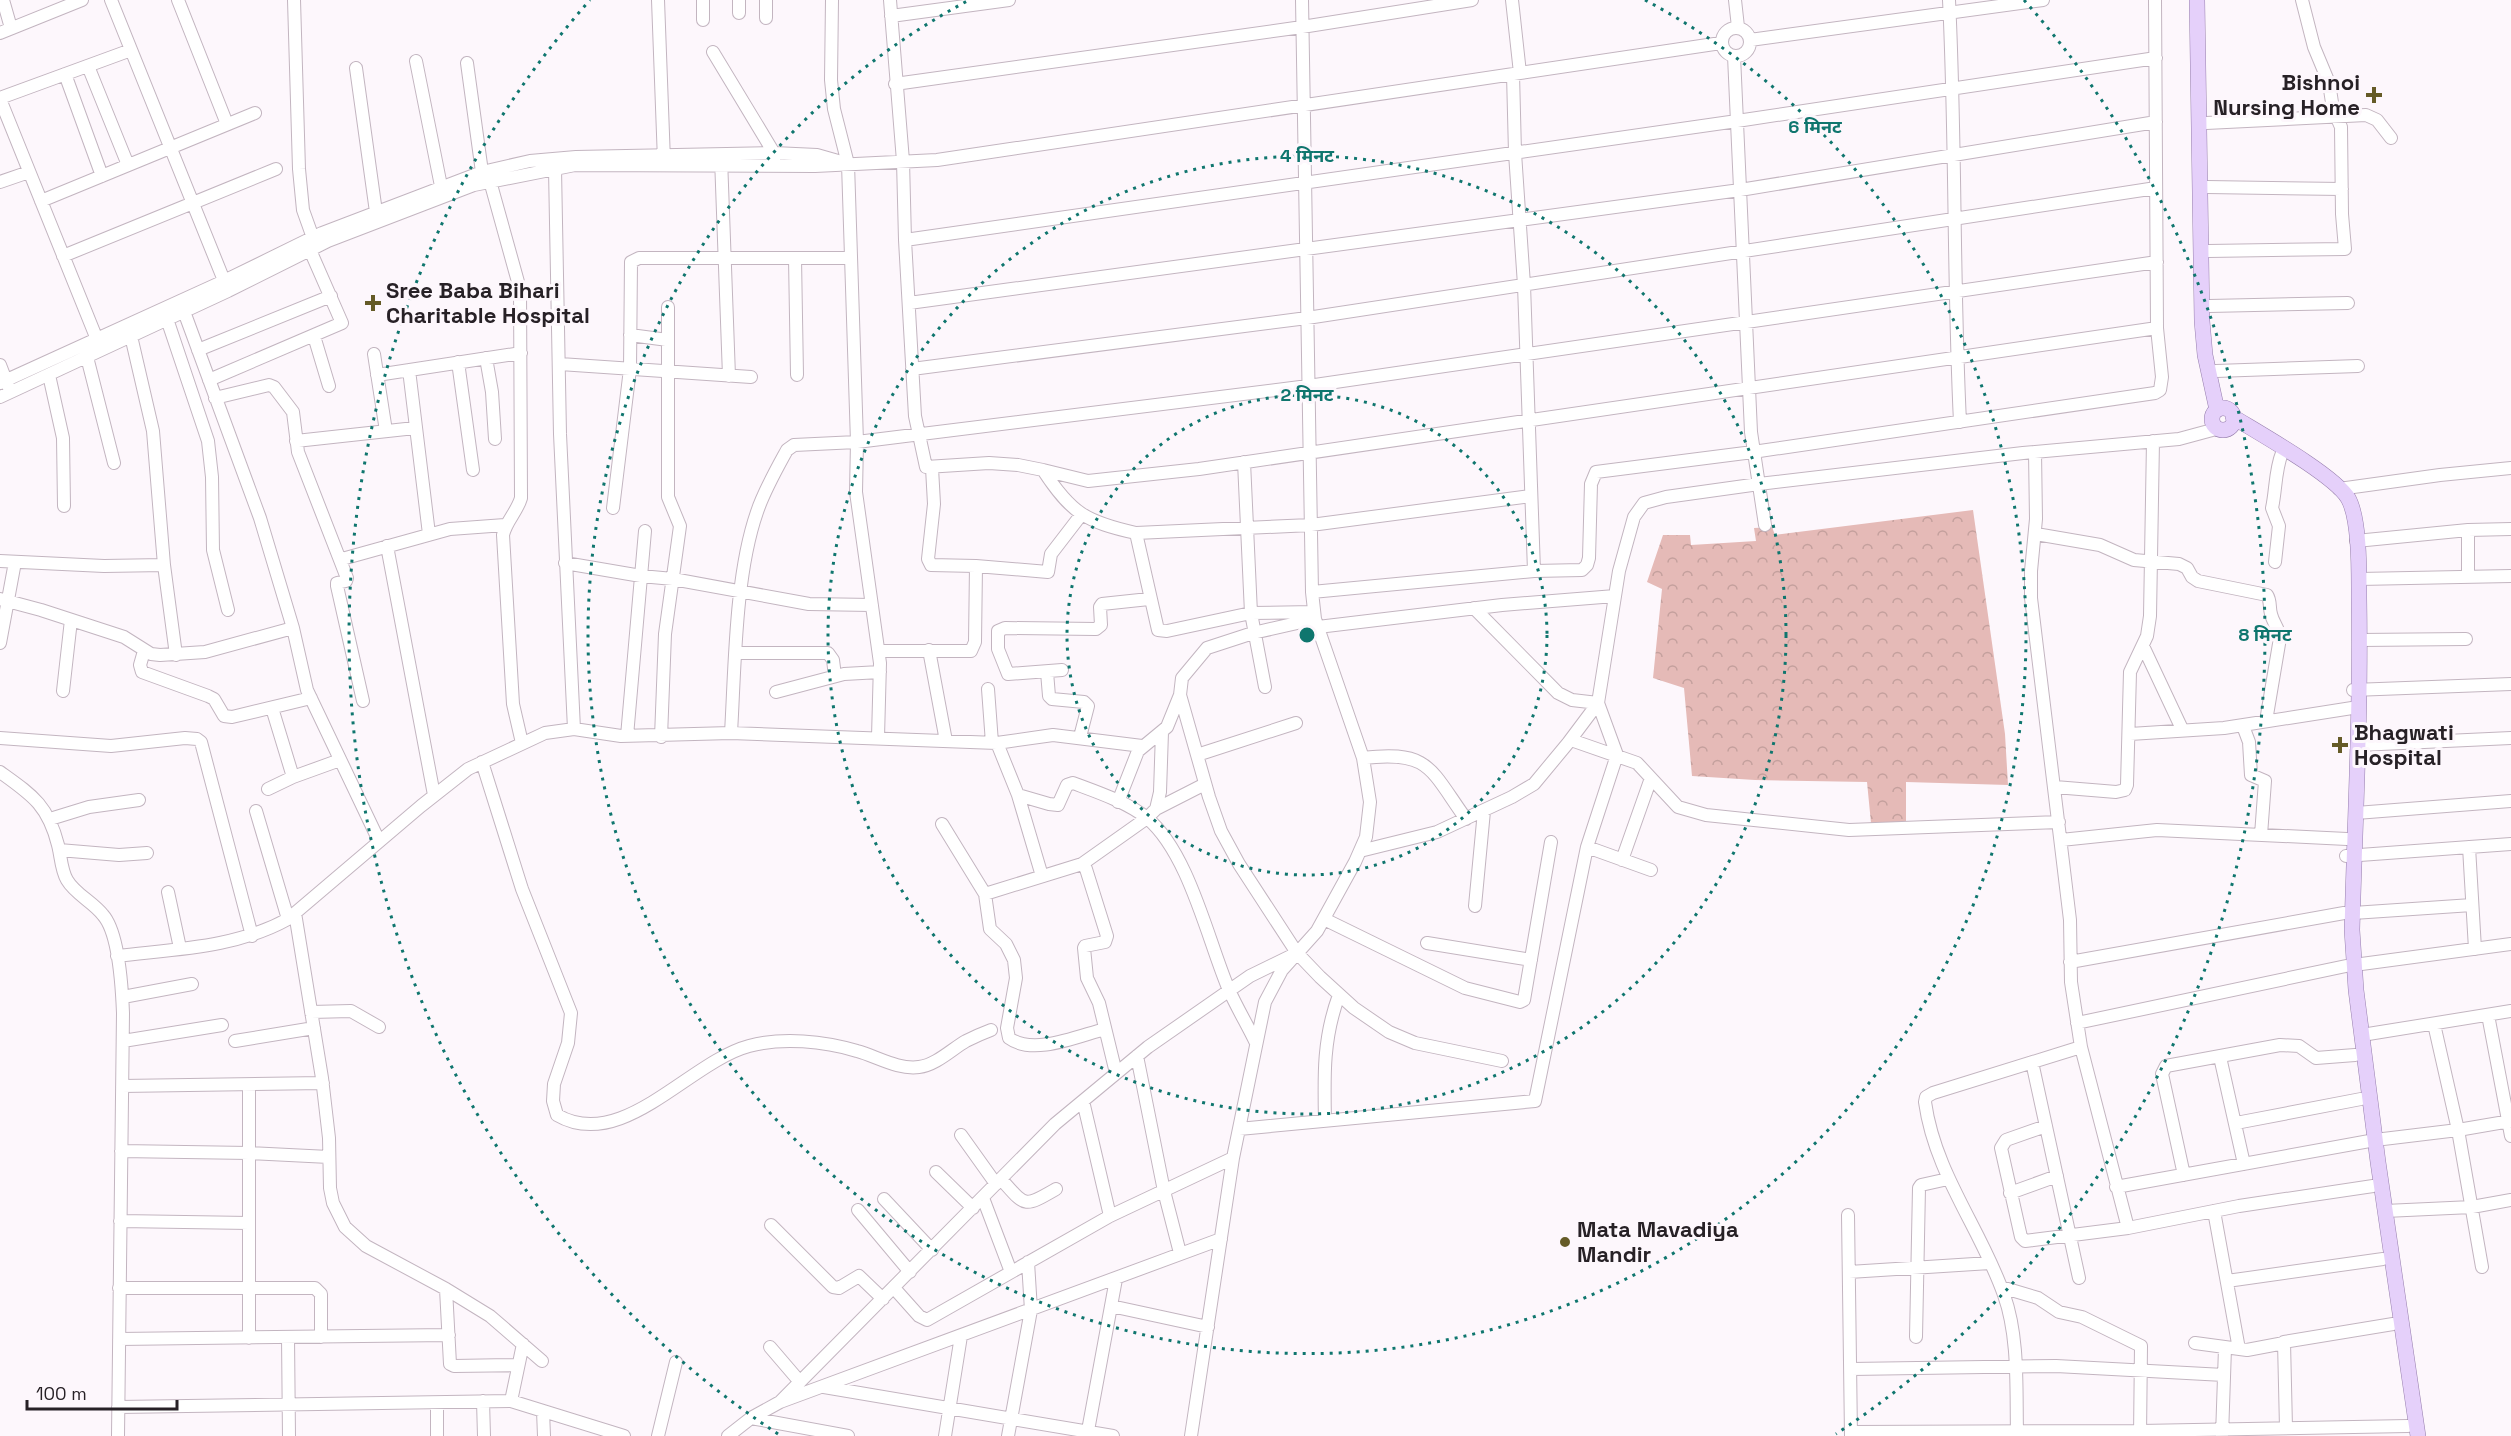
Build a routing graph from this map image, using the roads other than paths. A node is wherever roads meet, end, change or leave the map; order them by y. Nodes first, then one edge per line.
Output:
1 (3, 0) edge
2 (82, 0) edge
3 (111, 0) edge
4 (178, 0) edge
5 (294, 0) edge
6 (658, 0) edge
7 (703, 0) edge
8 (766, 0) edge
9 (832, 0) edge
10 (890, 0) edge
11 (1010, 0) edge
12 (1302, 0) edge
13 (1472, 0) edge
14 (1512, 0) edge
15 (1735, 0) edge
16 (1949, 0) edge
17 (2043, 0) edge
18 (2156, 0) edge
19 (2197, 0) edge
20 (2206, 0) edge
21 (2302, 0) edge
22 (987, 2) edge
23 (1950, 13) junction
24 (891, 16) junction
25 (766, 18) dead end
26 (703, 20) dead end
27 (1302, 27) junction
28 (1738, 27) junction
29 (5, 30) edge
30 (1750, 40) junction
31 (1721, 43) junction
32 (131, 50) junction
33 (713, 52) dead end
34 (1734, 56) junction
35 (2156, 58) junction
36 (416, 61) dead end
37 (467, 63) dead end
38 (88, 66) junction
39 (356, 68) dead end
40 (1516, 73) junction
41 (65, 74) junction
42 (895, 84) junction
43 (1953, 88) junction
44 (0, 99) edge
45 (1303, 105) junction
46 (255, 113) dead end
47 (2337, 117) junction
48 (1737, 121) junction
49 (2156, 122) junction
50 (2206, 123) junction
51 (227, 124) junction
52 (2391, 138) dead end
53 (171, 147) junction
54 (1515, 153) junction
55 (1954, 155) junction
56 (722, 160) junction
57 (774, 160) junction
58 (664, 161) junction
59 (903, 161) junction
60 (848, 164) junction
61 (128, 165) junction
62 (555, 168) junction
63 (276, 169) dead end
64 (29, 172) junction
65 (102, 176) junction
66 (486, 176) junction
67 (0, 182) edge
68 (1305, 183) junction
69 (441, 186) junction
70 (2207, 187) junction
71 (2156, 188) junction
72 (2342, 189) junction
73 (1740, 190) junction
74 (41, 201) junction
75 (193, 203) junction
76 (376, 212) junction
77 (1954, 219) junction
78 (1520, 221) junction
79 (905, 240) junction
80 (312, 244) junction
81 (1306, 250) junction
82 (2208, 251) junction
83 (1743, 253) junction
84 (63, 256) junction
85 (725, 258) junction
86 (795, 258) junction
87 (851, 258) junction
88 (2157, 262) junction
89 (1524, 285) junction
90 (226, 286) junction
91 (1954, 292) junction
92 (331, 296) junction
93 (909, 303) junction
94 (2348, 303) dead end
95 (182, 306) junction
96 (2209, 306) junction
97 (668, 307) dead end
98 (1307, 318) junction
99 (167, 319) junction
100 (1746, 322) junction
101 (2157, 328) junction
102 (630, 335) junction
103 (131, 336) junction
104 (314, 336) junction
105 (96, 338) junction
106 (668, 340) junction
107 (198, 350) junction
108 (521, 352) junction
109 (374, 354) dead end
110 (1526, 354) junction
111 (87, 357) junction
112 (1956, 357) junction
113 (486, 358) junction
114 (458, 362) junction
115 (560, 364) junction
116 (0, 365) edge
117 (2358, 366) dead end
118 (630, 369) junction
119 (912, 369) junction
120 (409, 370) junction
121 (2216, 371) junction
122 (667, 372) junction
123 (49, 375) junction
124 (377, 375) junction
125 (797, 375) dead end
126 (729, 376) junction
127 (751, 377) dead end
128 (209, 380) junction
129 (3, 382) edge
130 (329, 386) dead end
131 (1308, 386) junction
132 (1749, 387) junction
133 (5, 395) edge
134 (215, 398) junction
135 (2225, 418) junction
136 (1529, 419) junction
137 (1960, 422) junction
138 (416, 428) junction
139 (386, 431) junction
140 (919, 435) junction
141 (495, 439) dead end
142 (296, 441) junction
143 (2153, 441) junction
144 (857, 442) junction
145 (1310, 451) junction
146 (1753, 452) junction
147 (2036, 452) junction
148 (2282, 453) junction
149 (1244, 462) junction
150 (114, 463) dead end
151 (932, 468) junction
152 (2511, 468) edge
153 (473, 470) dead end
154 (1043, 470) junction
155 (1759, 484) junction
156 (2339, 489) junction
157 (1531, 496) junction
158 (64, 506) dead end
159 (613, 508) dead end
160 (1081, 515) junction
161 (505, 525) junction
162 (1311, 525) junction
163 (1765, 525) dead end
164 (1248, 526) junction
165 (2511, 529) edge
166 (2468, 530) junction
167 (645, 531) dead end
168 (1136, 533) junction
169 (429, 534) junction
170 (2036, 534) junction
171 (2356, 541) junction
172 (387, 546) junction
173 (342, 559) junction
174 (0, 561) edge
175 (15, 562) junction
176 (565, 562) junction
177 (2151, 562) junction
178 (2275, 562) dead end
179 (164, 564) junction
180 (976, 566) junction
181 (1534, 572) junction
182 (641, 576) junction
183 (2511, 576) edge
184 (2468, 577) junction
185 (673, 579) junction
186 (2359, 579) junction
187 (741, 591) junction
188 (1312, 592) junction
189 (1615, 596) junction
190 (1149, 599) junction
191 (4, 600) edge
192 (872, 605) junction
193 (1474, 608) junction
194 (228, 610) dead end
195 (1251, 613) junction
196 (1316, 619) junction
197 (71, 620) junction
198 (293, 628) junction
199 (1253, 633) junction
200 (2466, 639) dead end
201 (2360, 640) junction
202 (0, 643) edge
203 (2143, 646) junction
204 (929, 650) junction
205 (144, 651) junction
206 (879, 651) junction
207 (736, 653) junction
208 (176, 656) junction
209 (1062, 670) dead end
210 (880, 672) junction
211 (1047, 672) junction
212 (834, 676) junction
213 (2511, 684) edge
214 (1265, 687) dead end
215 (988, 689) dead end
216 (2356, 690) junction
217 (63, 691) dead end
218 (776, 692) dead end
219 (1180, 695) junction
220 (311, 698) junction
221 (363, 701) dead end
222 (1598, 703) junction
223 (272, 708) junction
224 (2352, 708) junction
225 (2266, 721) junction
226 (1296, 723) dead end
227 (2243, 726) junction
228 (574, 729) junction
229 (2182, 729) junction
230 (1162, 732) junction
231 (731, 733) junction
232 (2130, 734) junction
233 (627, 736) junction
234 (661, 737) junction
235 (878, 737) junction
236 (1080, 737) junction
237 (0, 738) edge
238 (2511, 738) edge
239 (1571, 740) junction
240 (946, 741) junction
241 (522, 743) junction
242 (994, 743) junction
243 (2359, 745) junction
244 (1142, 746) junction
245 (1197, 755) junction
246 (1617, 755) junction
247 (1363, 758) junction
248 (340, 759) junction
249 (482, 762) junction
250 (0, 772) edge
251 (293, 777) junction
252 (1651, 778) junction
253 (1205, 784) junction
254 (2055, 787) junction
255 (268, 789) dead end
256 (434, 795) junction
257 (1018, 795) junction
258 (139, 800) dead end
259 (2511, 801) edge
260 (1118, 802) junction
261 (1156, 809) junction
262 (256, 811) dead end
263 (1485, 811) junction
264 (2356, 813) junction
265 (1147, 818) junction
266 (50, 819) junction
267 (1466, 819) junction
268 (2059, 822) junction
269 (942, 824) dead end
270 (2261, 835) junction
271 (2347, 839) junction
272 (2061, 840) junction
273 (379, 841) junction
274 (1551, 842) dead end
275 (2511, 844) edge
276 (1587, 847) junction
277 (2469, 847) junction
278 (59, 850) junction
279 (1360, 851) junction
280 (147, 853) dead end
281 (2350, 856) junction
282 (1622, 860) junction
283 (1082, 864) junction
284 (1651, 870) dead end
285 (1042, 876) junction
286 (168, 892) dead end
287 (986, 894) junction
288 (2472, 904) junction
289 (1475, 906) dead end
290 (2348, 913) junction
291 (291, 916) junction
292 (1324, 919) junction
293 (252, 936) junction
294 (1427, 943) dead end
295 (2511, 944) edge
296 (180, 948) junction
297 (2475, 949) junction
298 (1297, 953) junction
299 (117, 956) junction
300 (1531, 960) junction
301 (2070, 963) junction
302 (2350, 965) junction
303 (192, 984) dead end
304 (1230, 991) junction
305 (1339, 994) junction
306 (123, 997) junction
307 (2511, 1011) edge
308 (311, 1012) junction
309 (2488, 1015) junction
310 (2077, 1023) junction
311 (222, 1024) dead end
312 (2434, 1024) junction
313 (380, 1027) dead end
314 (314, 1028) junction
315 (1105, 1029) junction
316 (992, 1030) dead end
317 (2362, 1035) junction
318 (123, 1041) junction
319 (235, 1041) dead end
320 (1256, 1043) junction
321 (2081, 1047) junction
322 (2355, 1055) junction
323 (1137, 1056) junction
324 (2220, 1057) junction
325 (1502, 1061) dead end
326 (2032, 1062) junction
327 (1116, 1073) junction
328 (323, 1083) junction
329 (122, 1086) junction
330 (249, 1086) junction
331 (2361, 1099) junction
332 (1083, 1101) junction
333 (1324, 1121) junction
334 (2510, 1121) edge
335 (2236, 1124) junction
336 (2046, 1126) junction
337 (1239, 1129) junction
338 (2458, 1130) junction
339 (961, 1135) dead end
340 (2511, 1136) edge
341 (2372, 1141) junction
342 (121, 1151) junction
343 (249, 1153) junction
344 (329, 1157) junction
345 (1233, 1158) junction
346 (2244, 1164) junction
347 (936, 1172) dead end
348 (2184, 1175) junction
349 (2057, 1176) junction
350 (1947, 1179) junction
351 (999, 1182) junction
352 (2373, 1186) junction
353 (2116, 1187) junction
354 (1056, 1189) dead end
355 (1164, 1191) junction
356 (2010, 1193) junction
357 (983, 1198) junction
358 (884, 1199) dead end
359 (2511, 1200) edge
360 (2472, 1207) junction
361 (974, 1208) junction
362 (858, 1210) dead end
363 (2214, 1211) junction
364 (2385, 1211) junction
365 (1848, 1215) dead end
366 (1110, 1216) junction
367 (120, 1221) junction
368 (249, 1223) junction
369 (771, 1225) dead end
370 (2128, 1228) junction
371 (2070, 1237) junction
372 (1221, 1239) junction
373 (932, 1250) junction
374 (1180, 1253) junction
375 (2383, 1259) junction
376 (1028, 1262) junction
377 (1990, 1263) junction
378 (2482, 1267) dead end
379 (1917, 1269) junction
380 (910, 1272) junction
381 (1011, 1272) junction
382 (1849, 1272) junction
383 (2079, 1278) dead end
384 (1116, 1279) junction
385 (2227, 1281) junction
386 (248, 1287) junction
387 (2001, 1287) junction
388 (119, 1288) junction
389 (894, 1288) junction
390 (446, 1289) junction
391 (883, 1299) junction
392 (1111, 1306) junction
393 (1031, 1310) junction
394 (2393, 1324) junction
395 (1208, 1328) junction
396 (449, 1335) junction
397 (961, 1336) junction
398 (288, 1337) junction
399 (321, 1337) junction
400 (1916, 1337) dead end
401 (249, 1338) junction
402 (118, 1339) junction
403 (2195, 1343) dead end
404 (2284, 1343) junction
405 (523, 1344) junction
406 (770, 1347) dead end
407 (2225, 1348) junction
408 (2239, 1349) junction
409 (542, 1361) dead end
410 (676, 1362) dead end
411 (518, 1365) junction
412 (2015, 1367) junction
413 (1851, 1369) junction
414 (2141, 1370) junction
415 (2224, 1375) junction
416 (800, 1382) junction
417 (822, 1387) junction
418 (483, 1401) junction
419 (511, 1401) junction
420 (780, 1402) junction
421 (437, 1404) junction
422 (288, 1405) junction
423 (118, 1407) junction
424 (948, 1408) junction
425 (543, 1411) junction
426 (751, 1418) junction
427 (1011, 1419) junction
428 (2286, 1428) junction
429 (2018, 1431) junction
430 (2222, 1432) edge
431 (2140, 1433) edge
432 (2412, 1433) edge
433 (1088, 1434) edge
434 (1851, 1434) edge
435 (1918, 1434) edge
436 (1989, 1434) edge
437 (118, 1436) edge
438 (289, 1436) edge
439 (437, 1436) edge
440 (484, 1436) edge
441 (544, 1436) edge
442 (624, 1436) edge
443 (658, 1436) edge
444 (728, 1436) edge
445 (848, 1436) edge
446 (945, 1436) edge
447 (1008, 1436) edge
448 (1113, 1436) edge
449 (1191, 1436) edge

1 - 29 street
2 - 29 street
3 - 32 street
4 - 51 street
5 - 80 street
6 - 58 street
7 - 26 street
8 - 25 street
9 - 60 street
10 - 24 street
11 - 22 street
12 - 27 street
13 - 27 street
14 - 40 street
15 - 28 street
16 - 23 street
17 - 23 street
18 - 35 street
19 - 135 main road
20 - 50 main road
21 - 47 street
22 - 24 street
23 - 30 street
23 - 43 street
24 - 42 street
27 - 42 street
27 - 45 street
28 - 30 street
28 - 31 street
30 - 34 street
31 - 34 street
31 - 40 street
32 - 38 street
32 - 53 street
33 - 57 street
34 - 48 street
35 - 43 street
35 - 49 street
36 - 69 street
37 - 66 street
38 - 41 street
38 - 61 street
39 - 76 street
40 - 45 street
40 - 54 street
41 - 44 street
41 - 65 street
42 - 59 street
43 - 48 street
43 - 55 street
44 - 64 street
45 - 59 street
45 - 68 street
46 - 51 street
47 - 50 street
47 - 52 street
47 - 72 street
48 - 54 street
48 - 73 street
49 - 55 street
49 - 71 street
50 - 70 main road
51 - 53 street
53 - 61 street
53 - 75 street
54 - 68 street
54 - 78 street
55 - 73 street
55 - 77 street
56 - 57 street
56 - 58 street
56 - 85 street
57 - 60 street
58 - 62 street
58 - 66 street
59 - 60 street
59 - 79 street
60 - 87 street
61 - 65 street
62 - 66 street
62 - 115 street
63 - 75 street
64 - 67 street
64 - 74 street
65 - 74 street
66 - 69 street
66 - 80 street
66 - 108 street
68 - 79 street
68 - 81 street
69 - 76 street
70 - 72 street
70 - 82 main road
71 - 77 street
71 - 88 street
72 - 82 street
73 - 78 street
73 - 83 street
74 - 84 street
75 - 84 street
75 - 90 street
76 - 80 street
77 - 83 street
77 - 91 street
78 - 81 street
78 - 89 street
79 - 93 street
80 - 90 street
80 - 92 street
81 - 93 street
81 - 98 street
82 - 96 main road
83 - 89 street
83 - 100 street
84 - 105 street
85 - 86 street
85 - 102 street
85 - 126 street
86 - 87 street
86 - 125 street
87 - 144 street
88 - 91 street
88 - 101 street
89 - 98 street
89 - 110 street
90 - 95 street
91 - 100 street
91 - 112 street
92 - 104 street
92 - 107 street
93 - 119 street
94 - 96 street
95 - 99 street
95 - 105 street
95 - 107 street
96 - 121 main road
97 - 106 street
98 - 119 street
98 - 131 street
99 - 103 street
99 - 194 street
100 - 110 street
100 - 132 street
101 - 112 street
101 - 137 street
102 - 106 street
102 - 118 street
103 - 111 street
103 - 179 street
104 - 128 street
104 - 130 street
105 - 129 street
106 - 122 street
107 - 128 street
108 - 113 street
108 - 161 street
109 - 124 street
110 - 131 street
110 - 136 street
111 - 123 street
111 - 150 street
112 - 132 street
112 - 137 street
113 - 114 street
113 - 141 street
114 - 120 street
114 - 153 street
115 - 118 street
115 - 176 street
116 - 129 street
117 - 121 street
118 - 122 street
118 - 159 street
119 - 140 street
120 - 124 street
120 - 138 street
121 - 135 main road
122 - 126 street
122 - 185 street
123 - 133 street
123 - 158 street
124 - 139 street
126 - 127 street
128 - 134 street
129 - 133 street
131 - 140 street
131 - 145 street
132 - 136 street
132 - 146 street
134 - 142 street
134 - 198 street
135 - 143 street
135 - 148 main road
135 - 156 main road
136 - 145 street
136 - 157 street
137 - 146 street
138 - 139 street
138 - 169 street
139 - 142 street
140 - 144 street
140 - 151 street
142 - 173 street
143 - 147 street
143 - 177 street
144 - 187 street
144 - 192 street
145 - 149 street
145 - 162 street
146 - 155 street
146 - 181 street
147 - 155 street
147 - 170 street
148 - 178 street
148 - 216 main road
149 - 154 street
149 - 164 street
151 - 154 street
151 - 180 street
152 - 156 street
154 - 160 street
155 - 163 street
155 - 189 street
156 - 171 main road
157 - 162 street
157 - 181 street
160 - 168 street
160 - 180 street
161 - 169 street
161 - 241 street
162 - 164 street
162 - 188 street
164 - 168 street
164 - 195 street
165 - 166 street
166 - 171 street
166 - 184 street
167 - 182 street
168 - 190 street
169 - 172 street
170 - 177 street
170 - 254 street
171 - 186 main road
172 - 173 street
172 - 256 street
173 - 221 street
174 - 175 street
175 - 179 street
175 - 191 street
176 - 182 street
176 - 228 street
177 - 203 street
177 - 225 street
179 - 208 street
180 - 204 street
181 - 188 street
182 - 185 street
182 - 233 street
183 - 184 street
184 - 186 street
185 - 187 street
185 - 234 street
186 - 201 main road
187 - 192 street
187 - 207 street
188 - 196 street
189 - 193 street
189 - 222 street
190 - 195 street
190 - 211 street
191 - 197 street
191 - 202 street
192 - 206 street
193 - 196 street
193 - 222 street
195 - 196 street
195 - 199 street
196 - 199 street
196 - 247 street
197 - 205 street
197 - 217 street
198 - 208 street
198 - 220 street
199 - 214 street
199 - 219 street
200 - 201 street
201 - 216 main road
203 - 229 street
203 - 232 street
204 - 206 street
204 - 240 street
205 - 208 street
205 - 223 street
206 - 210 street
207 - 212 street
207 - 231 street
209 - 211 street
210 - 212 street
210 - 235 street
211 - 236 street
212 - 218 street
213 - 216 street
215 - 242 street
216 - 224 main road
216 - 243 main road
219 - 230 street
219 - 245 street
220 - 223 street
220 - 248 street
222 - 239 street
222 - 246 street
223 - 251 street
224 - 225 street
224 - 271 main road
225 - 227 street
226 - 245 street
227 - 229 street
227 - 270 street
228 - 233 street
228 - 241 street
229 - 232 street
230 - 244 street
230 - 261 street
231 - 234 street
231 - 235 street
232 - 254 street
233 - 234 street
235 - 240 street
236 - 242 street
236 - 244 street
237 - 293 street
238 - 243 street
239 - 246 street
239 - 263 street
240 - 242 street
241 - 249 street
242 - 257 street
243 - 264 main road
244 - 260 street
245 - 253 street
246 - 252 street
246 - 276 street
247 - 267 street
247 - 279 street
248 - 251 street
248 - 273 street
249 - 256 street
249 - 316 street
250 - 266 street
251 - 255 street
252 - 268 street
252 - 282 street
253 - 261 street
253 - 298 street
254 - 268 street
256 - 273 street
257 - 260 street
257 - 285 street
258 - 266 street
259 - 264 street
260 - 265 street
261 - 265 street
262 - 291 street
263 - 267 street
263 - 289 street
264 - 281 main road
265 - 283 street
265 - 304 street
266 - 278 street
267 - 279 street
268 - 272 street
269 - 287 street
270 - 271 street
270 - 272 street
271 - 281 main road
272 - 301 street
273 - 291 street
274 - 300 street
275 - 277 street
276 - 282 street
276 - 333 street
277 - 281 street
277 - 288 street
278 - 280 street
278 - 299 street
279 - 292 street
281 - 290 main road
282 - 284 street
283 - 285 street
283 - 315 street
285 - 287 street
286 - 296 street
287 - 315 street
288 - 290 street
288 - 297 street
290 - 301 street
290 - 302 main road
291 - 293 street
291 - 308 street
292 - 298 street
292 - 300 street
293 - 296 street
294 - 300 street
295 - 297 street
296 - 299 street
297 - 302 street
298 - 304 street
298 - 305 street
298 - 320 street
299 - 306 street
301 - 310 street
302 - 310 street
302 - 317 main road
302 - 322 main road
303 - 306 street
304 - 320 street
304 - 323 street
305 - 325 street
305 - 333 street
306 - 318 street
307 - 309 street
308 - 313 street
308 - 314 street
309 - 312 street
309 - 334 street
310 - 321 street
311 - 318 street
312 - 317 street
312 - 338 street
314 - 319 street
314 - 328 street
315 - 327 street
317 - 341 main road
318 - 329 street
320 - 337 street
321 - 326 street
321 - 353 street
322 - 324 street
322 - 331 main road
323 - 327 street
323 - 355 street
324 - 335 street
324 - 348 street
326 - 336 street
326 - 350 street
327 - 332 street
328 - 330 street
328 - 344 street
329 - 330 street
329 - 342 street
330 - 343 street
331 - 335 street
331 - 341 main road
332 - 351 street
332 - 366 street
333 - 337 street
334 - 338 street
334 - 340 street
335 - 346 street
336 - 349 street
336 - 356 street
337 - 345 street
338 - 341 street
338 - 360 street
339 - 351 street
341 - 346 street
341 - 352 main road
341 - 364 main road
342 - 343 street
342 - 367 street
343 - 344 street
343 - 368 street
344 - 390 street
345 - 355 street
345 - 372 street
346 - 348 street
347 - 361 street
348 - 353 street
349 - 356 street
349 - 371 street
350 - 377 street
350 - 379 street
351 - 354 street
351 - 357 street
352 - 363 street
352 - 375 main road
353 - 370 street
355 - 366 street
355 - 374 street
356 - 371 street
357 - 361 street
357 - 381 street
358 - 373 street
359 - 360 street
360 - 364 street
360 - 378 street
361 - 373 street
362 - 380 street
363 - 370 street
363 - 385 street
364 - 432 main road
365 - 382 street
366 - 376 street
367 - 368 street
367 - 388 street
368 - 386 street
369 - 391 street
370 - 371 street
371 - 383 street
372 - 374 street
372 - 395 street
373 - 380 street
374 - 384 street
375 - 385 street
375 - 394 main road
376 - 381 street
376 - 393 street
377 - 379 street
377 - 387 street
379 - 382 street
379 - 400 street
380 - 389 street
381 - 389 street
382 - 413 street
384 - 392 street
384 - 393 street
385 - 408 street
386 - 388 street
386 - 399 street
386 - 401 street
387 - 412 street
387 - 414 street
388 - 402 street
389 - 391 street
390 - 396 street
390 - 405 street
391 - 416 street
392 - 395 street
392 - 433 street
393 - 397 street
393 - 427 street
394 - 404 street
394 - 432 main road
395 - 449 street
396 - 399 street
396 - 411 street
397 - 417 street
397 - 424 street
398 - 399 street
398 - 401 street
398 - 422 street
401 - 402 street
402 - 423 street
403 - 407 street
404 - 408 street
404 - 428 street
405 - 409 street
405 - 411 street
406 - 416 street
407 - 408 street
407 - 415 street
410 - 443 street
411 - 419 street
412 - 413 street
412 - 414 street
412 - 429 street
413 - 434 street
414 - 415 street
414 - 431 street
415 - 430 street
416 - 420 street
417 - 420 street
417 - 424 street
418 - 419 street
418 - 421 street
418 - 440 street
419 - 425 street
420 - 426 street
421 - 422 street
421 - 439 street
422 - 423 street
422 - 438 street
423 - 437 street
424 - 427 street
424 - 446 street
425 - 441 street
425 - 442 street
426 - 444 street
426 - 445 street
427 - 433 street
427 - 447 street
428 - 430 street
428 - 432 street
429 - 431 street
429 - 436 street
430 - 431 street
433 - 448 street
434 - 435 street
435 - 436 street

